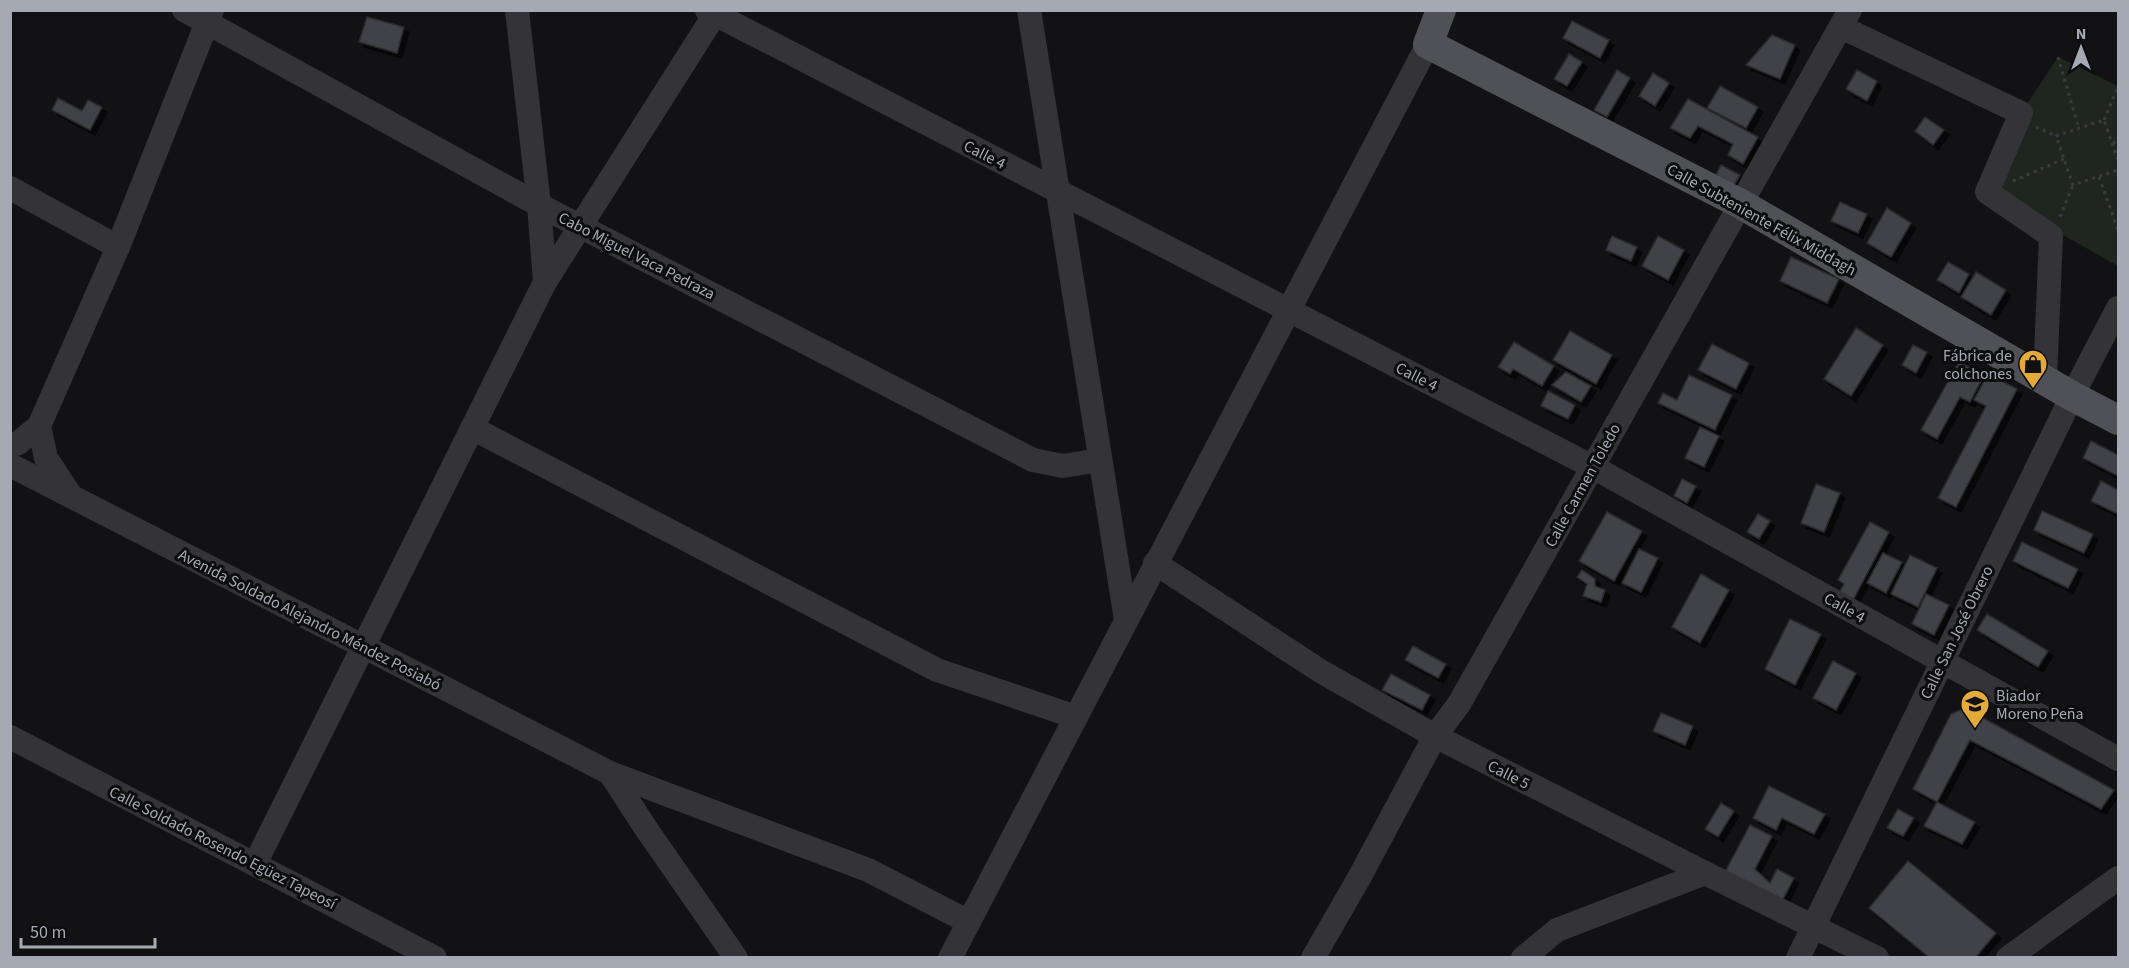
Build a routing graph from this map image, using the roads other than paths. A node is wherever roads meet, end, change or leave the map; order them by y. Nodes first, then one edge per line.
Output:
1 (184, 10) edge
2 (517, 10) edge
3 (1029, 10) edge
4 (711, 12) edge
5 (1441, 12) edge
6 (209, 16) edge
7 (1845, 19) edge
8 (1428, 44) junction
9 (10, 188) edge
10 (1058, 191) junction
11 (1741, 204) junction
12 (539, 205) junction
13 (581, 226) junction
14 (118, 247) junction
15 (545, 282) junction
16 (2118, 308) edge
17 (1288, 310) junction
18 (2045, 379) junction
19 (2072, 396) junction
20 (2118, 420) edge
21 (39, 426) junction
22 (472, 428) junction
23 (10, 444) edge
24 (1101, 460) junction
25 (10, 465) edge
26 (1593, 467) junction
27 (70, 495) junction
28 (1155, 563) junction
29 (1126, 620) junction
30 (364, 646) junction
31 (1942, 661) junction
32 (1076, 717) junction
33 (1435, 736) junction
34 (10, 737) edge
35 (2118, 759) edge
36 (610, 773) junction
37 (255, 864) junction
38 (1704, 873) junction
39 (2118, 878) edge
40 (969, 921) junction
41 (1813, 926) junction
42 (435, 957) edge
43 (736, 957) edge
44 (950, 957) edge
45 (1313, 957) edge
46 (1523, 957) edge
47 (1798, 957) edge
48 (1877, 957) edge
49 (2008, 957) edge

1 - 6 street, Cabo Miguel Vaca Pedraza
2 - 12 street
3 - 10 street
4 - 10 street, Calle 4
4 - 13 street
5 - 8 main road
6 - 12 street, Cabo Miguel Vaca Pedraza
6 - 14 street
7 - 11 street, Calle Carmen Toledo
7 - 18 street
8 - 11 main road, Calle Subteniente Félix Middagh
8 - 17 street
9 - 14 street
10 - 17 street, Calle 4
10 - 24 street
11 - 18 main road, Calle Subteniente Félix Middagh
11 - 26 street, Calle Carmen Toledo
12 - 13 street, Cabo Miguel Vaca Pedraza
12 - 15 street
13 - 15 street
13 - 24 street, Cabo Miguel Vaca Pedraza
14 - 21 street
15 - 22 street
16 - 19 street, Calle San José Obrero
17 - 26 street, Calle 4
17 - 28 street
18 - 19 main road, Calle Subteniente Félix Middagh
19 - 20 main road, Calle Subteniente Félix Middagh
19 - 31 street, Calle San José Obrero
21 - 23 street
21 - 27 street
22 - 30 street
22 - 32 street
24 - 29 street
25 - 27 street, Avenida Soldado Alejandro Méndez Posiabó
26 - 31 street, Calle 4
26 - 33 street, Calle Carmen Toledo
27 - 30 street, Avenida Soldado Alejandro Méndez Posiabó
28 - 29 street
28 - 33 street, Calle 5
29 - 32 street
30 - 36 street, Avenida Soldado Alejandro Méndez Posiabó
30 - 37 street
31 - 35 street, Calle 4
31 - 41 street, Calle San José Obrero
32 - 40 street
33 - 38 street, Calle 5
33 - 45 street, Calle Carmen Toledo
34 - 37 street, Calle Soldado Rosendo Egüez Tapeosí
36 - 40 street, Avenida Soldado Alejandro Méndez Posiabó
36 - 43 street
37 - 42 street, Calle Soldado Rosendo Egüez Tapeosí
38 - 41 street, Calle 5
38 - 46 street
39 - 49 street
40 - 44 street
41 - 47 street, Calle San José Obrero
41 - 48 street, Calle 5

